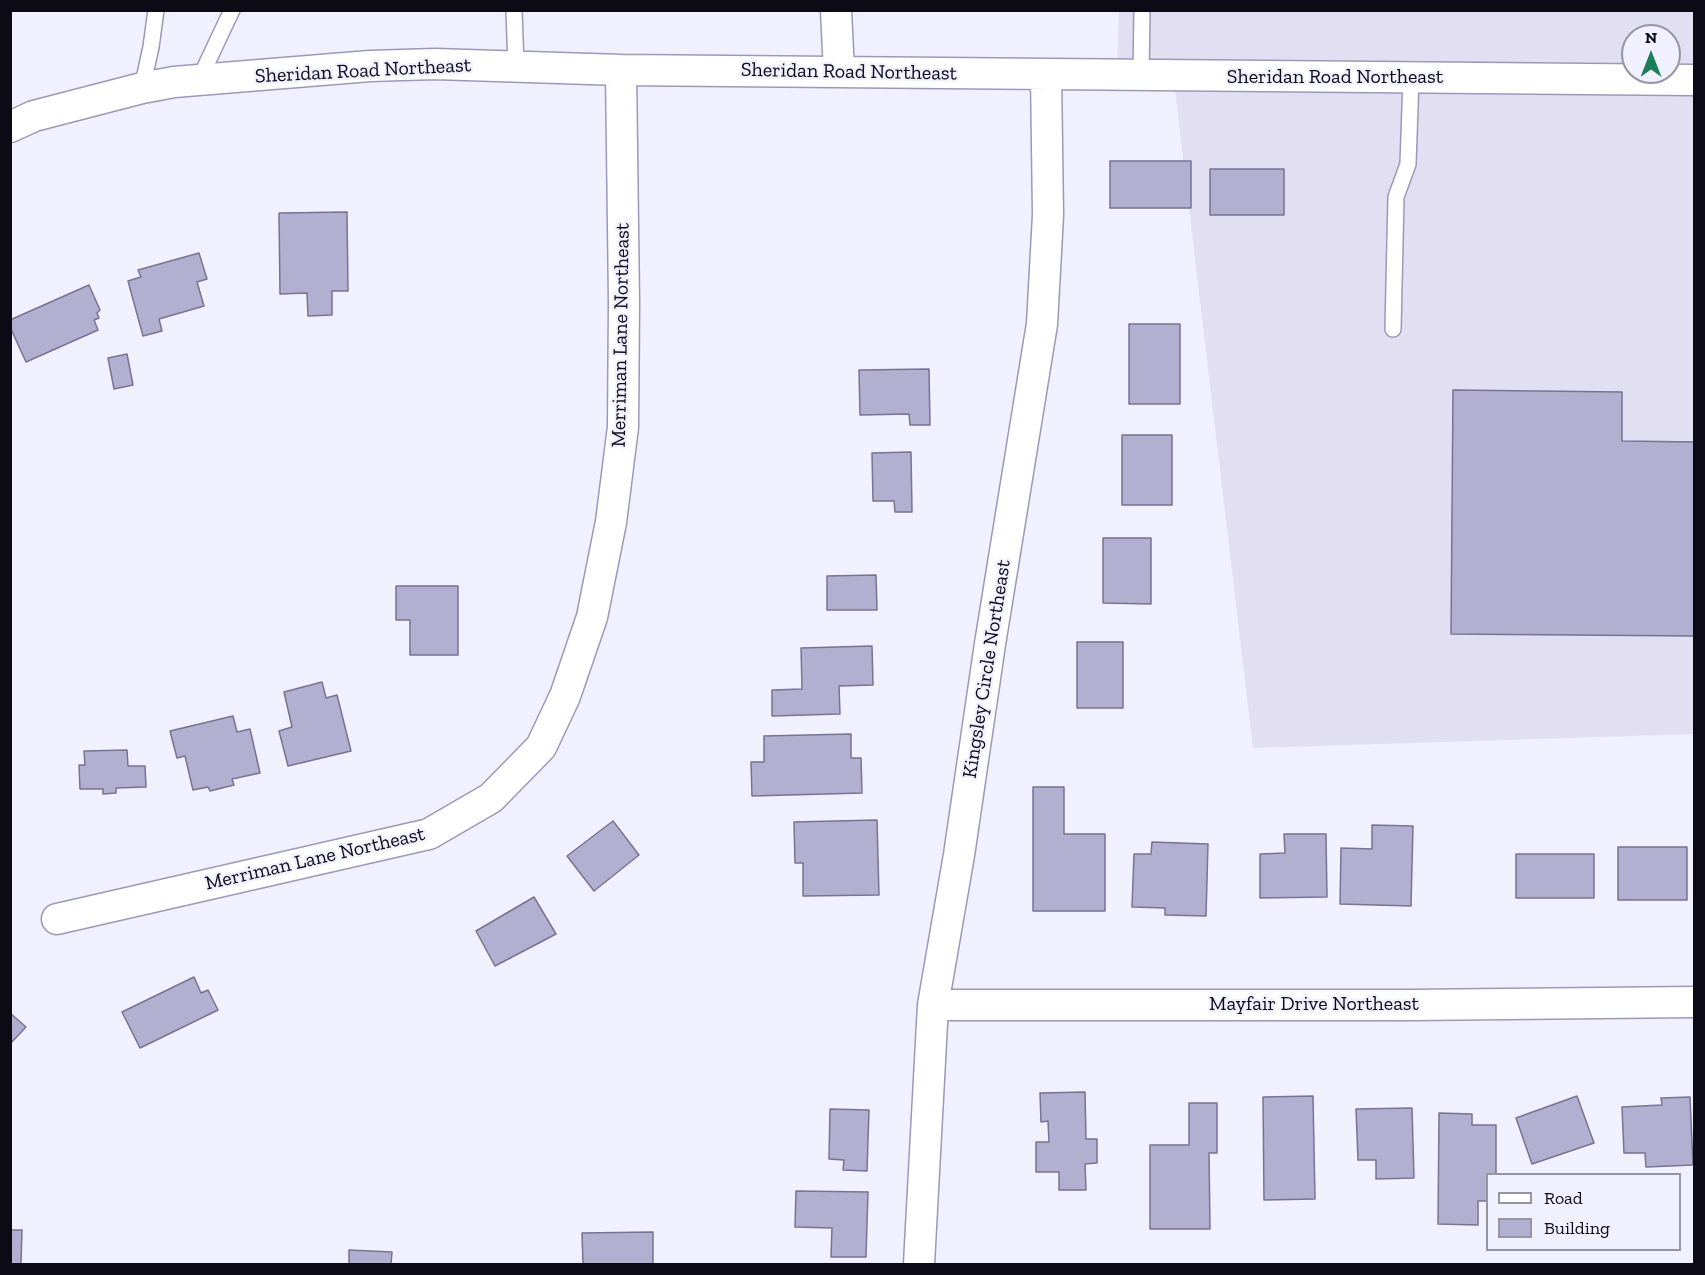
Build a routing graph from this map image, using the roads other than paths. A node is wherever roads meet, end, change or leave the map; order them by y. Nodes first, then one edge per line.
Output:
1 (156, 10) edge
2 (232, 10) edge
3 (514, 10) edge
4 (836, 10) edge
5 (1142, 10) edge
6 (516, 66) junction
7 (621, 70) junction
8 (839, 72) junction
9 (1046, 74) junction
10 (1141, 76) junction
11 (1411, 78) junction
12 (199, 80) junction
13 (1695, 80) edge
14 (142, 88) junction
15 (10, 127) edge
16 (1393, 329) dead end
17 (57, 919) dead end
18 (1695, 1002) edge
19 (933, 1005) junction
20 (919, 1264) edge

1 - 14 lane
2 - 12 lane
3 - 6 lane
4 - 8 street
5 - 10 lane
6 - 7 street, Sheridan Road Northeast
6 - 12 street, Sheridan Road Northeast
7 - 8 street, Sheridan Road Northeast
7 - 17 street, Merriman Lane Northeast
8 - 9 street, Sheridan Road Northeast
9 - 10 street, Sheridan Road Northeast
9 - 19 street, Kingsley Circle Northeast
10 - 11 street, Sheridan Road Northeast
11 - 13 street, Sheridan Road Northeast
11 - 16 lane
12 - 14 street, Sheridan Road Northeast
14 - 15 street, Sheridan Road Northeast
18 - 19 street, Mayfair Drive Northeast
19 - 20 street, Kingsley Circle Northeast

